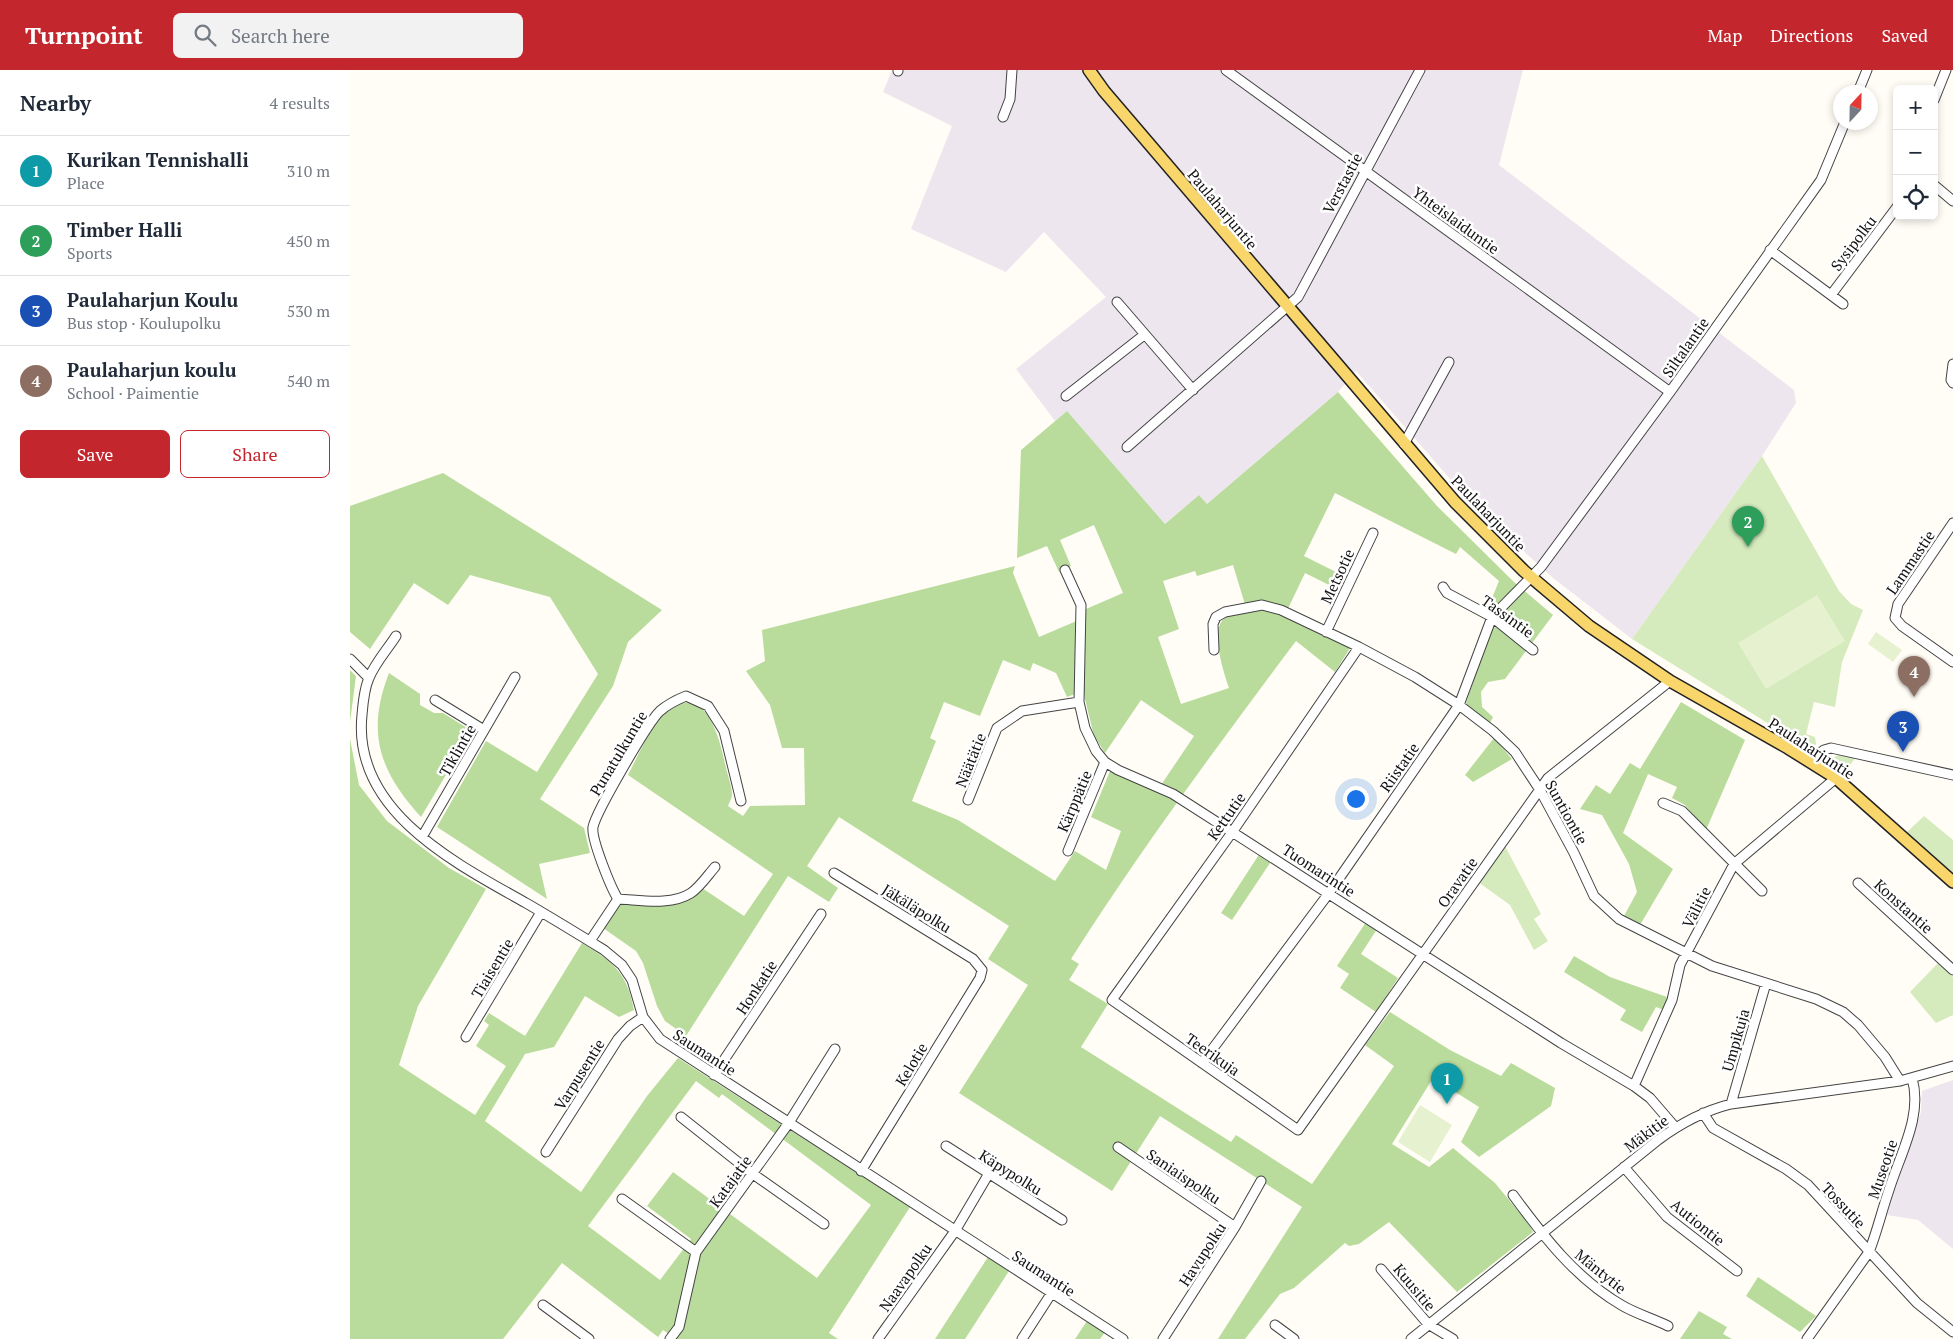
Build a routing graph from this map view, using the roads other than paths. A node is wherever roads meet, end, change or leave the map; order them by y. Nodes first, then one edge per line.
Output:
1 (1012, 70) edge
2 (1089, 70) edge
3 (1226, 70) edge
4 (1420, 70) edge
5 (1867, 70) edge
6 (1946, 70) edge
7 (1861, 85) edge
8 (1938, 90) edge
9 (1003, 117) dead end
10 (1842, 130) edge
11 (1364, 171) junction
12 (1938, 188) edge
13 (1953, 201) edge
14 (1893, 212) edge
15 (1770, 250) junction
16 (1831, 295) junction
17 (1117, 302) dead end
18 (1843, 304) dead end
19 (1288, 308) junction
20 (1144, 335) junction
21 (1449, 362) dead end
22 (1953, 364) edge
23 (1953, 383) edge
24 (1193, 390) junction
25 (1670, 392) junction
26 (1066, 396) dead end
27 (1404, 444) junction
28 (1127, 447) dead end
29 (1953, 523) edge
30 (1373, 533) dead end
31 (1065, 570) dead end
32 (1530, 576) junction
33 (1442, 587) dead end
34 (1492, 617) junction
35 (1326, 632) junction
36 (396, 636) dead end
37 (1359, 647) junction
38 (1214, 650) dead end
39 (1532, 650) dead end
40 (350, 659) edge
41 (1953, 662) edge
42 (515, 677) dead end
43 (369, 678) junction
44 (1670, 680) junction
45 (435, 700) dead end
46 (1079, 702) junction
47 (1459, 706) junction
48 (484, 730) junction
49 (1105, 762) junction
50 (1810, 762) junction
51 (1953, 775) edge
52 (1836, 778) junction
53 (1540, 790) junction
54 (968, 800) dead end
55 (741, 801) dead end
56 (1663, 803) dead end
57 (1233, 831) junction
58 (422, 837) junction
59 (1068, 851) dead end
60 (1734, 864) junction
61 (715, 867) dead end
62 (834, 873) dead end
63 (1953, 882) edge
64 (1858, 883) dead end
65 (1762, 891) dead end
66 (1329, 893) junction
67 (618, 899) junction
68 (541, 912) junction
69 (821, 914) dead end
70 (590, 941) junction
71 (1687, 954) junction
72 (1423, 955) junction
73 (982, 970) joint
74 (1953, 970) edge
75 (1766, 983) junction
76 (1112, 1000) joint
77 (643, 1017) junction
78 (466, 1037) dead end
79 (835, 1049) dead end
80 (1202, 1063) junction
81 (1953, 1066) edge
82 (714, 1075) junction
83 (1912, 1078) junction
84 (1900, 1081) junction
85 (1634, 1086) junction
86 (1731, 1104) junction
87 (1703, 1113) junction
88 (681, 1117) dead end
89 (788, 1124) junction
90 (1675, 1127) junction
91 (1298, 1130) joint
92 (946, 1146) dead end
93 (1118, 1148) dead end
94 (546, 1152) dead end
95 (1624, 1167) junction
96 (861, 1171) junction
97 (753, 1174) junction
98 (988, 1175) junction
99 (1260, 1182) dead end
100 (1513, 1195) dead end
101 (622, 1200) dead end
102 (1062, 1220) dead end
103 (824, 1224) dead end
104 (1235, 1227) junction
105 (955, 1231) junction
106 (1541, 1233) junction
107 (696, 1252) junction
108 (1869, 1252) junction
109 (1382, 1269) dead end
110 (1738, 1271) dead end
111 (1051, 1294) junction
112 (543, 1305) dead end
113 (1428, 1324) junction
114 (1274, 1325) dead end
115 (1668, 1326) dead end
116 (1953, 1332) edge
117 (589, 1339) edge
118 (670, 1339) edge
119 (878, 1339) edge
120 (1022, 1339) edge
121 (1123, 1339) edge
122 (1163, 1339) edge
123 (1294, 1339) edge
124 (1411, 1339) edge
125 (1453, 1339) edge
126 (1807, 1339) edge

1 - 9 street
2 - 19 main road, Paulaharjuntie
3 - 11 street, Yhteislaiduntie
4 - 11 street, Verstastie
5 - 7 street
6 - 8 street
10 - 15 street, Siltalantie
11 - 19 street, Verstastie
11 - 25 street, Yhteislaiduntie
12 - 13 street
14 - 16 street, Sysipolku
15 - 16 street
15 - 25 street, Siltalantie
16 - 18 street
17 - 20 street
19 - 24 street, Verstastie
19 - 27 main road, Paulaharjuntie
20 - 24 street
20 - 26 street
21 - 27 street
22 - 23 street
24 - 28 street, Verstastie
25 - 32 street, Siltalantie
27 - 32 main road, Paulaharjuntie
29 - 41 street, Lammastie
30 - 35 street, Metsotie
31 - 46 street
32 - 34 street, Riistatie
32 - 44 main road, Paulaharjuntie
33 - 34 street, Tassintie
34 - 39 street, Tassintie
34 - 47 street, Riistatie
35 - 37 street, Suntiontie
35 - 38 street, Suntiontie
36 - 43 street, Saumantie
37 - 47 street, Suntiontie
37 - 57 street, Kettutie
40 - 43 street
42 - 48 street, Tiklintie
43 - 58 street, Saumantie
44 - 50 main road, Paulaharjuntie
44 - 53 street, Oravatie
45 - 48 street
46 - 49 street
46 - 54 street, Näätätie
47 - 53 street, Suntiontie
47 - 66 street, Riistatie
48 - 58 street, Tiklintie
49 - 57 street, Tuomarintie
49 - 59 street, Kärppätie
50 - 51 street
50 - 52 main road, Paulaharjuntie
52 - 60 street, Välitie
52 - 63 main road, Paulaharjuntie
53 - 71 street, Suntiontie
53 - 72 street, Oravatie
55 - 67 street, Punatulkuntie
56 - 60 street
57 - 66 street, Tuomarintie
57 - 76 street, Kettutie
58 - 68 street, Saumantie
60 - 65 street
60 - 71 street, Välitie
61 - 67 street
62 - 73 street, Jäkäläpolku
64 - 74 street, Konstantie
66 - 72 street, Tuomarintie
66 - 80 street, Riistatie
67 - 70 street
68 - 70 street, Saumantie
68 - 78 street, Tiaisentie
69 - 82 street, Honkatie
70 - 77 street, Saumantie
71 - 75 street, Suntiontie
71 - 85 street, Välitie
72 - 85 street, Tuomarintie
72 - 91 street, Oravatie
73 - 96 street, Kelotie
75 - 84 street, Suntiontie
75 - 86 street, Umpikuja
76 - 80 street, Teerikuja
77 - 82 street, Saumantie
77 - 94 street, Varpusentie
79 - 89 street, Katajatie
80 - 91 street, Teerikuja
81 - 83 street, Mäkitie
82 - 89 street, Saumantie
83 - 84 street, Mäkitie
83 - 108 street, Museotie
84 - 86 street, Mäkitie
85 - 90 street, Tuomarintie
86 - 87 street, Mäkitie
87 - 90 street, Mäkitie
87 - 108 street, Tossutie
88 - 97 street
89 - 96 street, Saumantie
89 - 97 street, Katajatie
90 - 95 street, Mäkitie
92 - 98 street, Käpypolku
93 - 104 street, Saniaispolku
95 - 106 street, Mäkitie
95 - 110 street, Autiontie
96 - 105 street, Saumantie
97 - 103 street
97 - 107 street, Katajatie
98 - 102 street, Käpypolku
98 - 105 street, Naavapolku
99 - 104 street, Havupolku
100 - 106 street, Mäntytie
101 - 107 street
104 - 122 street, Havupolku
105 - 111 street, Saumantie
105 - 119 street, Naavapolku
106 - 113 street, Mäkitie
106 - 115 street, Mäntytie
107 - 118 street, Katajatie
108 - 116 street, Tossutie
108 - 126 street, Museotie
109 - 113 street, Kuusitie
111 - 120 street
111 - 121 street, Saumantie
112 - 117 street
113 - 124 street, Mäkitie
113 - 125 street, Kuusitie
114 - 123 street

